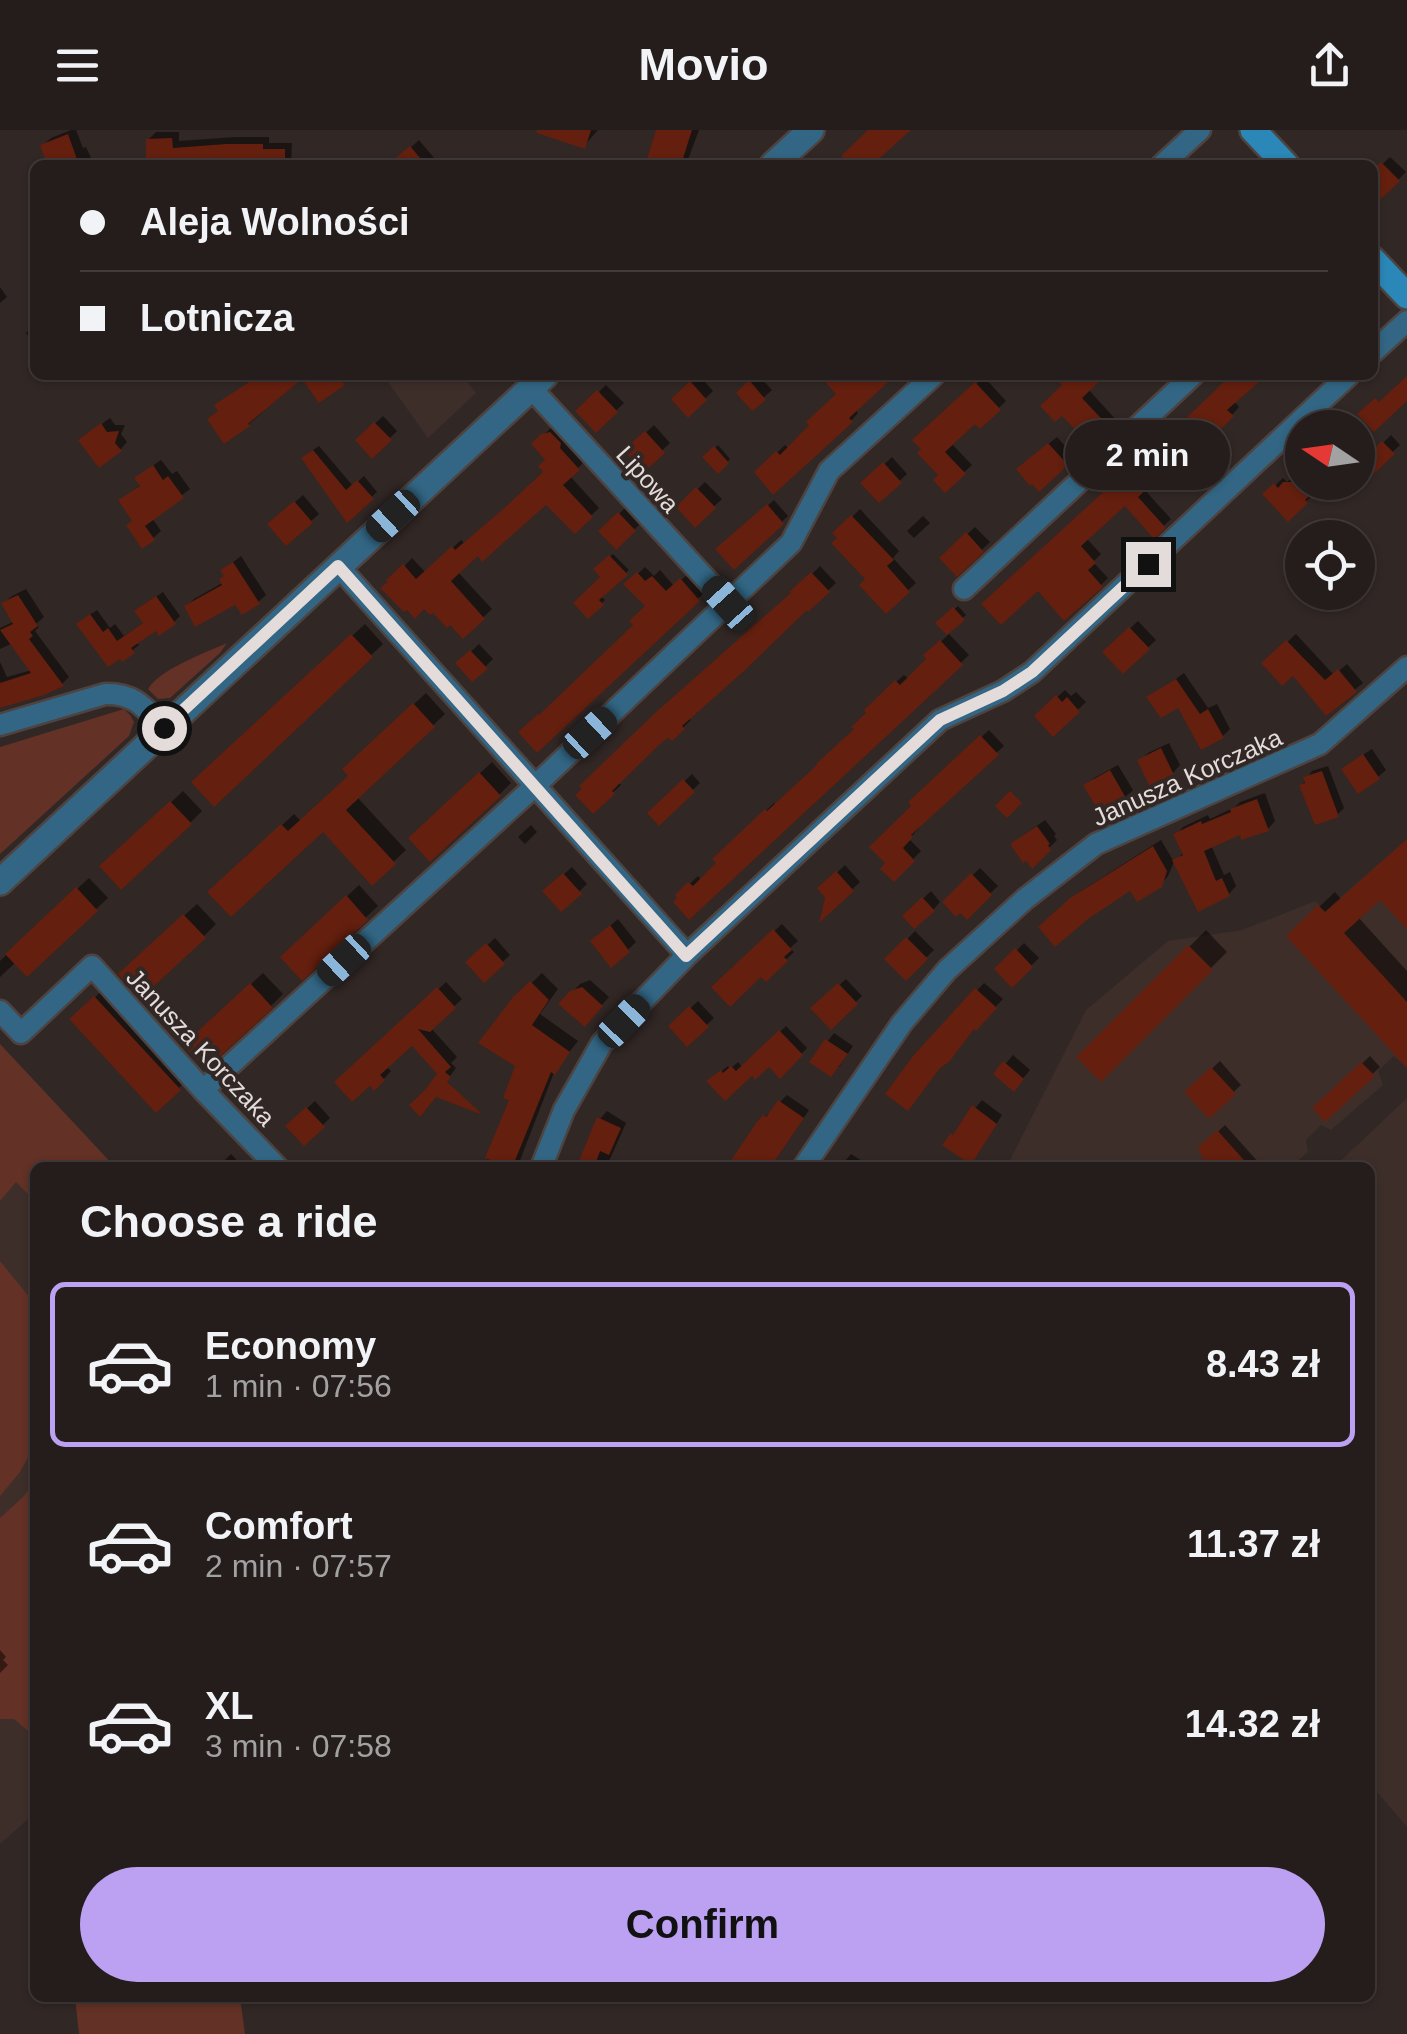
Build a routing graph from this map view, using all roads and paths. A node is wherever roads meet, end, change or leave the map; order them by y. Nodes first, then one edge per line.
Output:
1 (811, 130) edge
2 (1200, 130) edge
3 (1253, 130) edge
4 (778, 160) edge
5 (1167, 160) edge
6 (1281, 160) edge
7 (1378, 265) edge
8 (1407, 296) edge
9 (1407, 321) edge
10 (1378, 348) edge
11 (929, 380) edge
12 (1188, 380) edge
13 (1344, 380) edge
14 (538, 382) edge
15 (338, 566) junction
16 (964, 590) dead end
17 (728, 603) junction
18 (1407, 667) edge
19 (0, 726) edge
20 (164, 728) junction
21 (536, 785) junction
22 (0, 882) edge
23 (686, 956) junction
24 (0, 1010) edge
25 (203, 1090) junction
26 (272, 1162) edge
27 (544, 1162) edge
28 (807, 1162) edge

1 - 4 street
2 - 5 street
3 - 6 main road
7 - 8 main road
9 - 10 street
11 - 17 street
12 - 16 street
13 - 23 street
14 - 15 street
14 - 17 street, Lipowa
15 - 20 street
15 - 21 street
17 - 21 street
18 - 28 street, Janusza Korczaka
19 - 20 street
20 - 22 street
21 - 23 street
21 - 25 street
23 - 27 street
24 - 25 street, Janusza Korczaka
25 - 26 street, Janusza Korczaka

